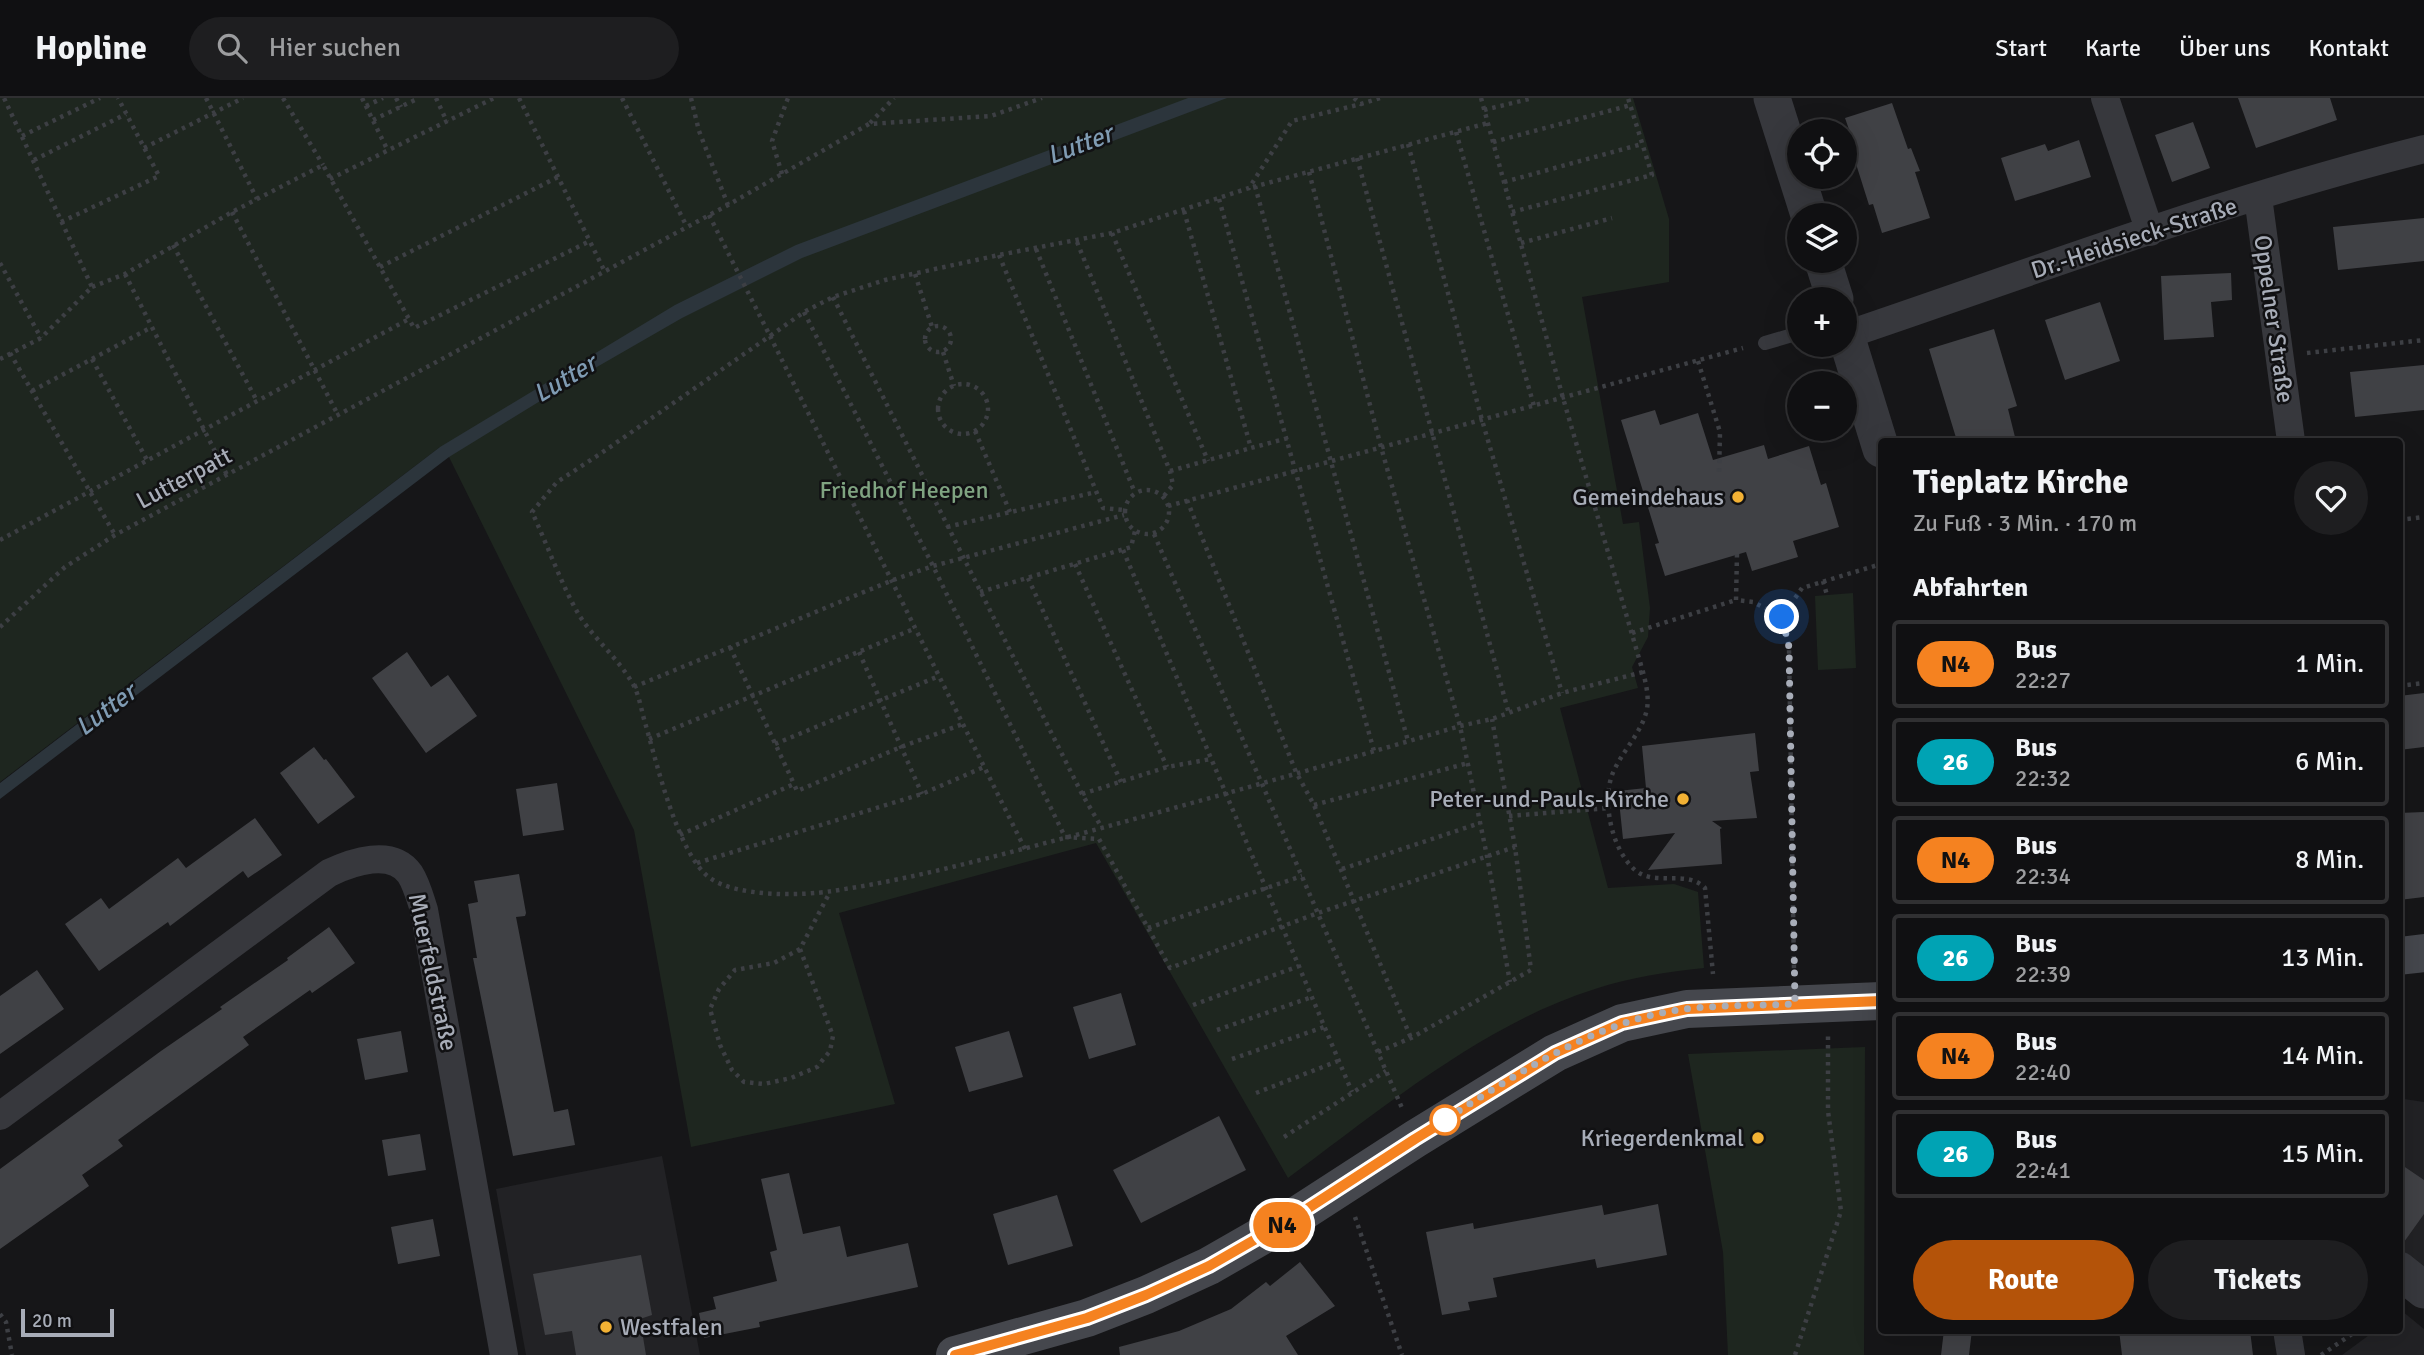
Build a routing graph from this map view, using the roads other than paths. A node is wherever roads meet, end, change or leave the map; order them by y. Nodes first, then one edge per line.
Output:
1 (1772, 98) edge
2 (2105, 98) edge
3 (2424, 149) edge
4 (2258, 197) junction
5 (1805, 203) edge
6 (2150, 232) junction
7 (1857, 328) edge
8 (1787, 337) edge
9 (1765, 343) road end
10 (1853, 357) edge
11 (2291, 438) edge
12 (1878, 439) edge
13 (2424, 953) edge
14 (2403, 956) edge
15 (1878, 1001) edge
16 (0, 1116) edge
17 (2403, 1273) edge
18 (2424, 1290) edge
19 (2288, 1334) edge
20 (1043, 1344) edge
21 (504, 1355) edge
22 (955, 1355) edge
23 (2291, 1355) edge

1 - 5 street
2 - 6 street
3 - 4 street, Dr.-Heidsieck-Straße
4 - 6 street, Dr.-Heidsieck-Straße
4 - 11 street, Oppelner Straße
6 - 7 street, Dr.-Heidsieck-Straße
8 - 9 lane
10 - 12 street
13 - 14 main road
15 - 20 main road
16 - 21 street, Muerfeldstraße
17 - 18 street
19 - 23 street
20 - 22 main road

